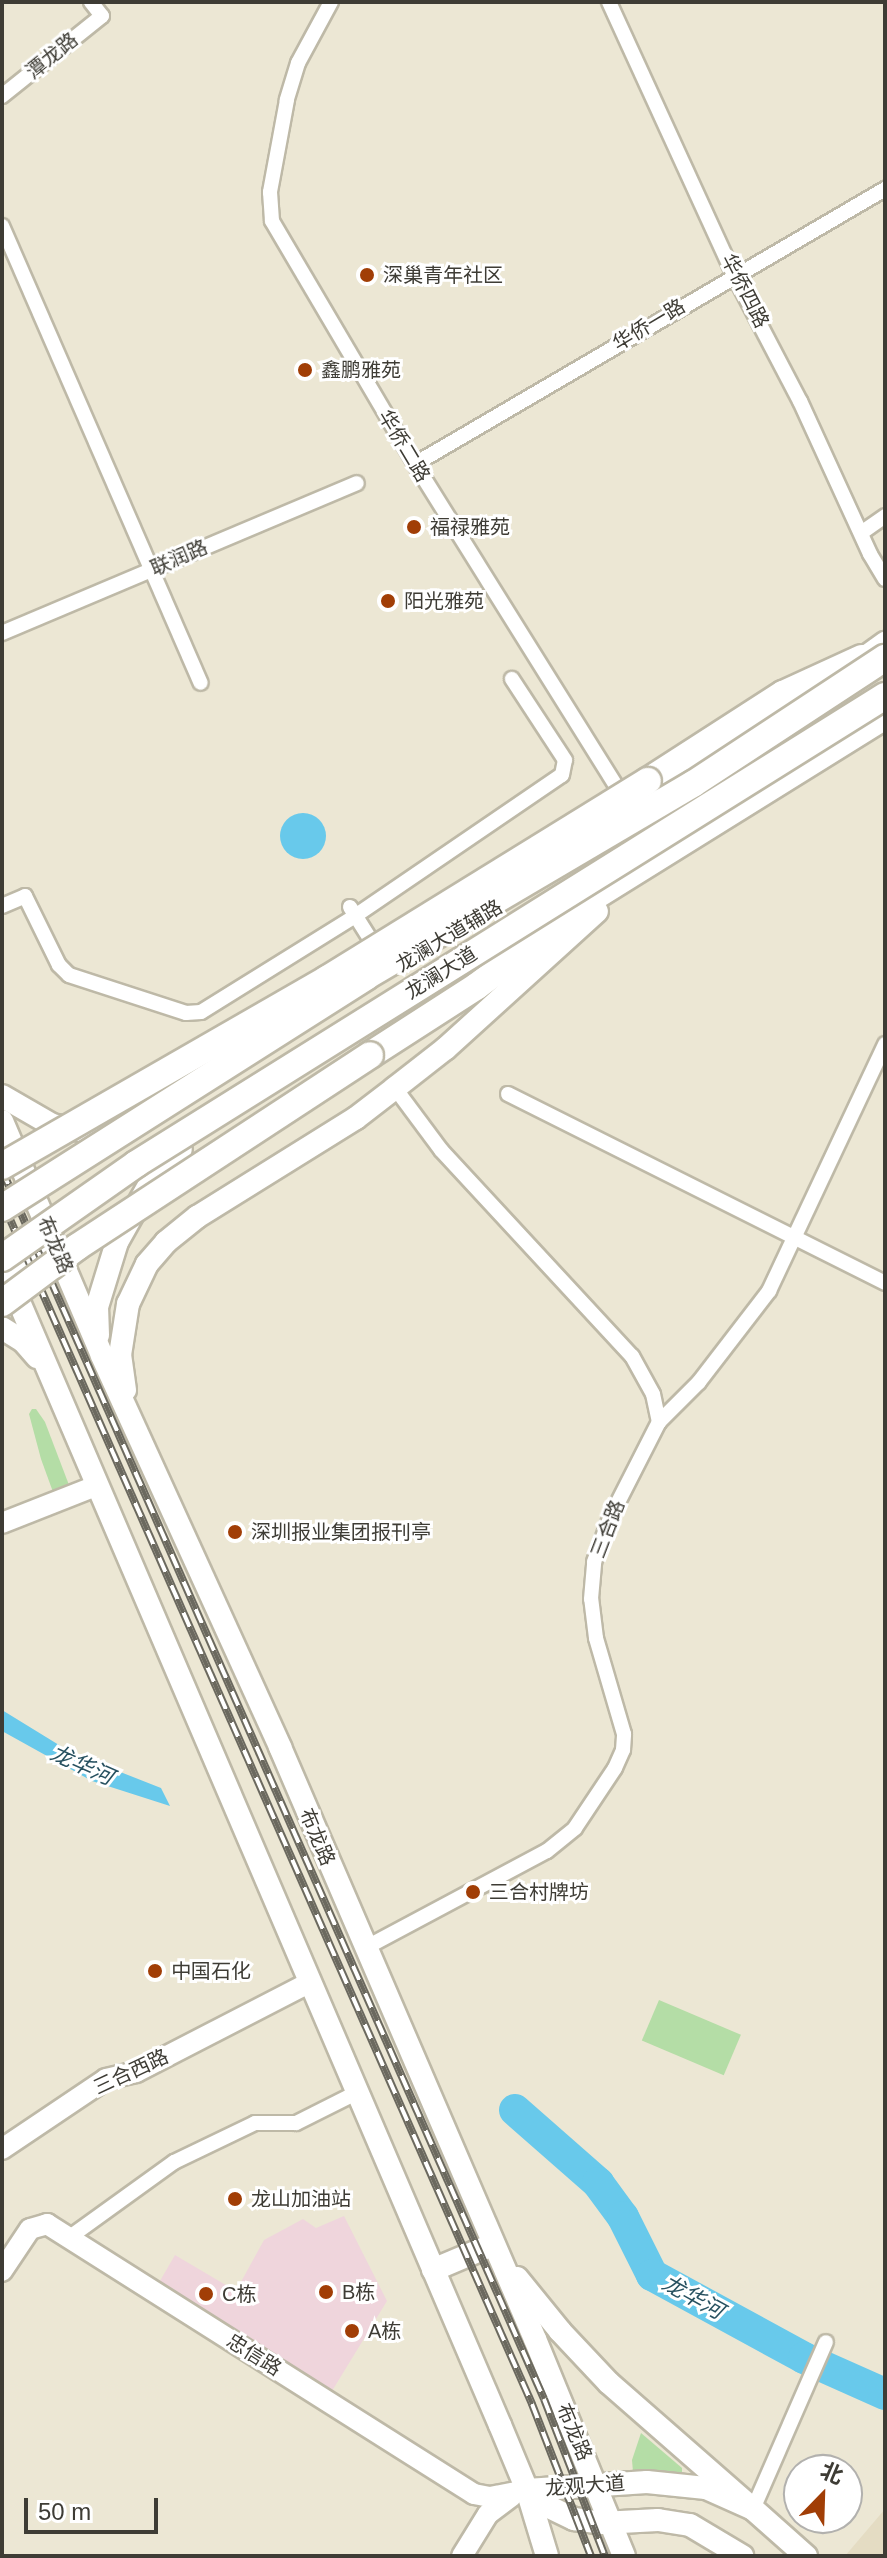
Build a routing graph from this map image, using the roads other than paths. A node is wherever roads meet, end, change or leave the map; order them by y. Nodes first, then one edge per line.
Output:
1 (91, 2) edge
2 (331, 2) edge
3 (609, 2) edge
4 (2, 96) edge
5 (885, 189) edge
6 (2, 226) edge
7 (734, 275) junction
8 (415, 464) junction
9 (357, 483) dead end
10 (885, 516) edge
11 (861, 533) junction
12 (151, 570) junction
13 (885, 579) edge
14 (2, 633) edge
15 (885, 643) edge
16 (874, 658) edge
17 (512, 679) dead end
18 (201, 683) dead end
19 (885, 696) edge
20 (885, 718) edge
21 (661, 809) junction
22 (632, 826) junction
23 (682, 844) junction
24 (648, 865) junction
25 (2, 906) edge
26 (352, 911) junction
27 (575, 913) junction
28 (390, 971) junction
29 (885, 1044) edge
30 (395, 1088) junction
31 (508, 1094) dead end
32 (2, 1096) edge
33 (2, 1121) edge
34 (140, 1126) junction
35 (181, 1149) junction
36 (2, 1166) edge
37 (32, 1193) junction
38 (2, 1208) edge
39 (2, 1214) edge
40 (52, 1238) junction
41 (795, 1239) junction
42 (3, 1266) edge
43 (885, 1283) edge
44 (2, 1303) edge
45 (2, 1328) edge
46 (102, 1356) junction
47 (48, 1370) junction
48 (132, 1422) junction
49 (659, 1422) junction
50 (96, 1486) junction
51 (2, 1523) edge
52 (365, 1948) junction
53 (310, 1982) junction
54 (356, 2093) junction
55 (2, 2149) edge
56 (70, 2237) junction
57 (492, 2245) junction
58 (433, 2270) junction
59 (2, 2271) edge
60 (825, 2344) dead end
61 (597, 2485) junction
62 (527, 2490) junction
63 (753, 2509) junction
64 (613, 2523) junction
65 (462, 2556) edge
66 (547, 2556) edge
67 (624, 2556) edge
68 (742, 2556) edge
69 (806, 2556) edge

1 - 4 street, 潭龙路
2 - 8 street, 华侨二路
3 - 7 street, 华侨四路
5 - 7 street, 华侨一路
6 - 12 street
7 - 8 street, 华侨一路
7 - 11 street, 华侨四路
8 - 22 street, 华侨二路
9 - 12 street, 联润路
10 - 11 street
11 - 13 street, 华侨四路
12 - 14 street, 联润路
12 - 18 street
15 - 16 main road, 龙澜大道辅路
16 - 21 main road, 龙澜大道辅路
16 - 36 highway, bridge
16 - 38 highway, 龙澜大道, bridge
17 - 26 street
19 - 42 highway, 龙澜大道, bridge
20 - 23 main road, 龙澜大道辅路
21 - 22 main road, 龙澜大道辅路
21 - 23 main road
22 - 24 main road
22 - 28 main road, 龙澜大道辅路
23 - 24 main road, 龙澜大道辅路
24 - 27 main road, 龙澜大道辅路
24 - 30 main road
25 - 26 street
26 - 28 street
27 - 35 main road, 龙澜大道辅路
27 - 44 highway, bridge
28 - 34 main road, 龙澜大道辅路
29 - 41 street, 三合路
30 - 48 main road
30 - 49 street
31 - 41 street
32 - 34 main road
33 - 37 main road, 布龙路
34 - 37 main road, 龙澜大道辅路
35 - 40 main road, 龙澜大道辅路
35 - 46 main road
37 - 39 main road, 龙澜大道辅路
37 - 40 main road, 布龙路
40 - 42 main road, 龙澜大道辅路
40 - 46 main road, 布龙路
41 - 43 street
41 - 49 street, 三合路
42 - 47 main road
45 - 47 main road
46 - 48 main road, 布龙路
47 - 50 main road
48 - 52 main road, 布龙路
49 - 52 street, 三合路
50 - 51 street
50 - 53 main road
52 - 57 main road, 布龙路
53 - 54 main road
53 - 55 street, 三合西路
54 - 56 street
54 - 58 main road
56 - 59 street, 忠信路
56 - 62 street, 忠信路
57 - 58 main road
57 - 61 main road, 布龙路
57 - 63 main road
58 - 62 main road
60 - 63 street
61 - 62 main road, 龙观大道
61 - 63 main road, 龙观大道
61 - 64 main road, 布龙路
62 - 64 main road, 龙观大道
62 - 65 street
62 - 66 main road
63 - 69 main road, 龙观大道
64 - 67 main road, 布龙路
64 - 68 main road, 龙观大道

